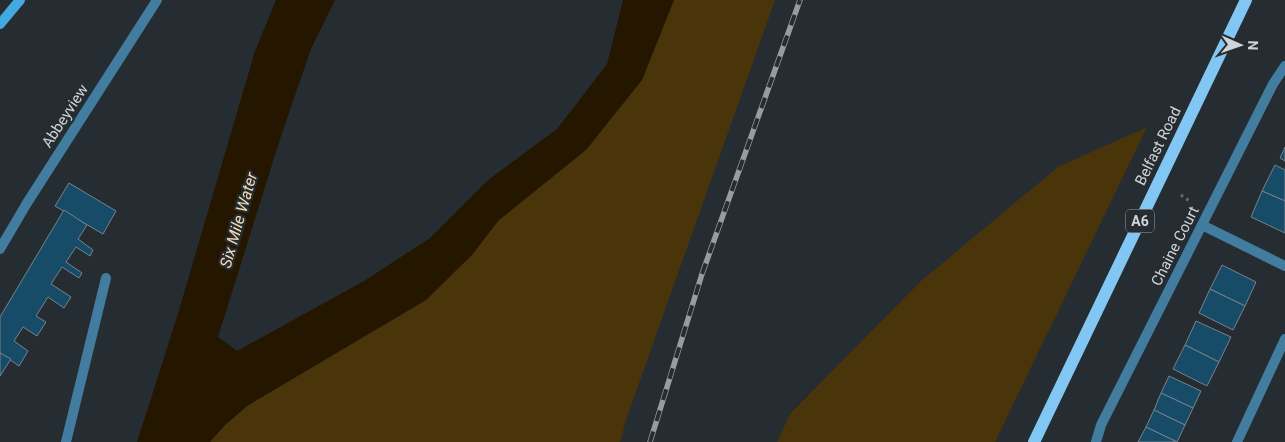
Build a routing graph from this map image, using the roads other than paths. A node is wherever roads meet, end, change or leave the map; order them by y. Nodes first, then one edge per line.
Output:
1 (20, 0) edge
2 (158, 0) edge
3 (1246, 0) edge
4 (0, 24) edge
5 (1285, 66) edge
6 (1202, 225) junction
7 (0, 250) edge
8 (1285, 266) edge
9 (106, 278) dead end
10 (1285, 339) edge
11 (66, 442) edge
12 (1034, 442) edge
13 (1096, 442) edge
14 (1237, 442) edge

1 - 4 main road
2 - 7 street, Abbeyview
3 - 12 main road, Belfast Road / A6
5 - 6 street, Chaine Court
6 - 8 street
6 - 13 street, Chaine Court
9 - 11 street
10 - 14 street

